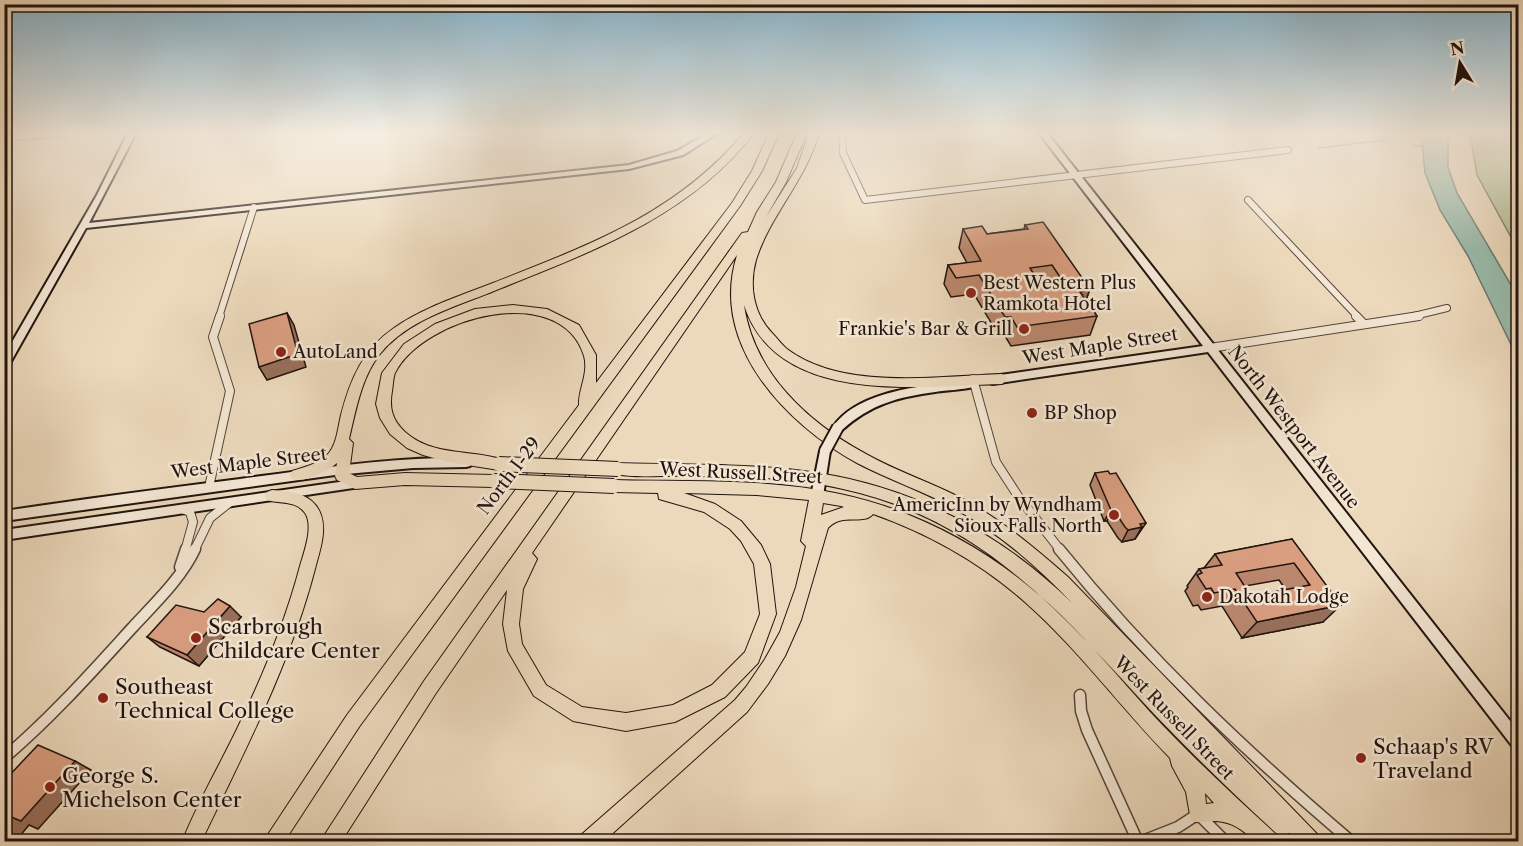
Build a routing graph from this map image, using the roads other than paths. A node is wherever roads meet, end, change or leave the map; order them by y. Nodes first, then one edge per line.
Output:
1 (111, 172) edge
2 (573, 172) edge
3 (712, 172) edge
4 (756, 172) edge
5 (786, 172) edge
6 (799, 172) edge
7 (852, 172) edge
8 (1073, 172) edge
9 (1096, 172) edge
10 (1075, 175) junction
11 (1248, 200) dead end
12 (768, 204) junction
13 (254, 207) junction
14 (83, 226) junction
15 (1447, 308) dead end
16 (1364, 324) junction
17 (1209, 348) junction
18 (4, 365) edge
19 (1002, 379) joint
20 (974, 381) junction
21 (354, 394) junction
22 (584, 409) junction
23 (499, 464) junction
24 (341, 469) junction
25 (297, 475) junction
26 (369, 482) junction
27 (614, 486) junction
28 (209, 487) junction
29 (818, 487) junction
30 (272, 495) junction
31 (560, 500) junction
32 (233, 501) junction
33 (181, 508) junction
34 (891, 515) junction
35 (4, 516) edge
36 (4, 535) edge
37 (177, 577) junction
38 (796, 610) junction
39 (1080, 694) dead end
40 (1160, 735) junction
41 (1518, 742) edge
42 (4, 758) edge
43 (1198, 814) junction
44 (1247, 820) junction
45 (191, 842) edge
46 (272, 842) edge
47 (329, 842) edge
48 (588, 842) edge
49 (1139, 842) edge
50 (1226, 842) edge
51 (1270, 842) edge
52 (1301, 842) edge
53 (1311, 842) edge
54 (1352, 842) edge

1 - 14 street
2 - 13 street
3 - 21 highway
4 - 22 highway, North I-29
5 - 12 highway
6 - 20 highway
7 - 10 street
8 - 10 street, North Westport Avenue
9 - 10 street
10 - 17 street, North Westport Avenue
11 - 16 street
12 - 31 highway
12 - 53 highway
13 - 14 street
13 - 28 street
14 - 18 street
15 - 16 street, West Maple Street
16 - 17 street, West Maple Street
17 - 19 street, West Maple Street
17 - 41 street, North Westport Avenue
19 - 20 highway
20 - 29 street, bridge
20 - 54 street, West Russell Street
21 - 24 highway
21 - 25 highway
22 - 23 highway, West Russell Street
22 - 46 highway, North I-29
23 - 24 street, West Maple Street
23 - 29 highway, West Russell Street, bridge
24 - 25 street, West Maple Street
24 - 26 highway, West Russell Street
25 - 28 street, West Maple Street
26 - 27 highway, West Russell Street, bridge
26 - 30 street, West Maple Street
27 - 29 highway, West Russell Street
27 - 31 highway
28 - 35 street, West Maple Street
29 - 34 highway, West Russell Street
29 - 38 highway
29 - 52 highway, West Russell Street
30 - 32 street, West Maple Street
30 - 45 highway
31 - 47 highway
32 - 33 street, West Maple Street
32 - 37 street
33 - 36 street, West Maple Street
33 - 37 street
34 - 38 highway
34 - 40 highway, West Russell Street
37 - 42 street
38 - 48 highway
39 - 49 street
40 - 43 highway
40 - 44 highway, West Russell Street
43 - 44 highway
43 - 49 street
43 - 50 street
44 - 51 highway, West Russell Street

